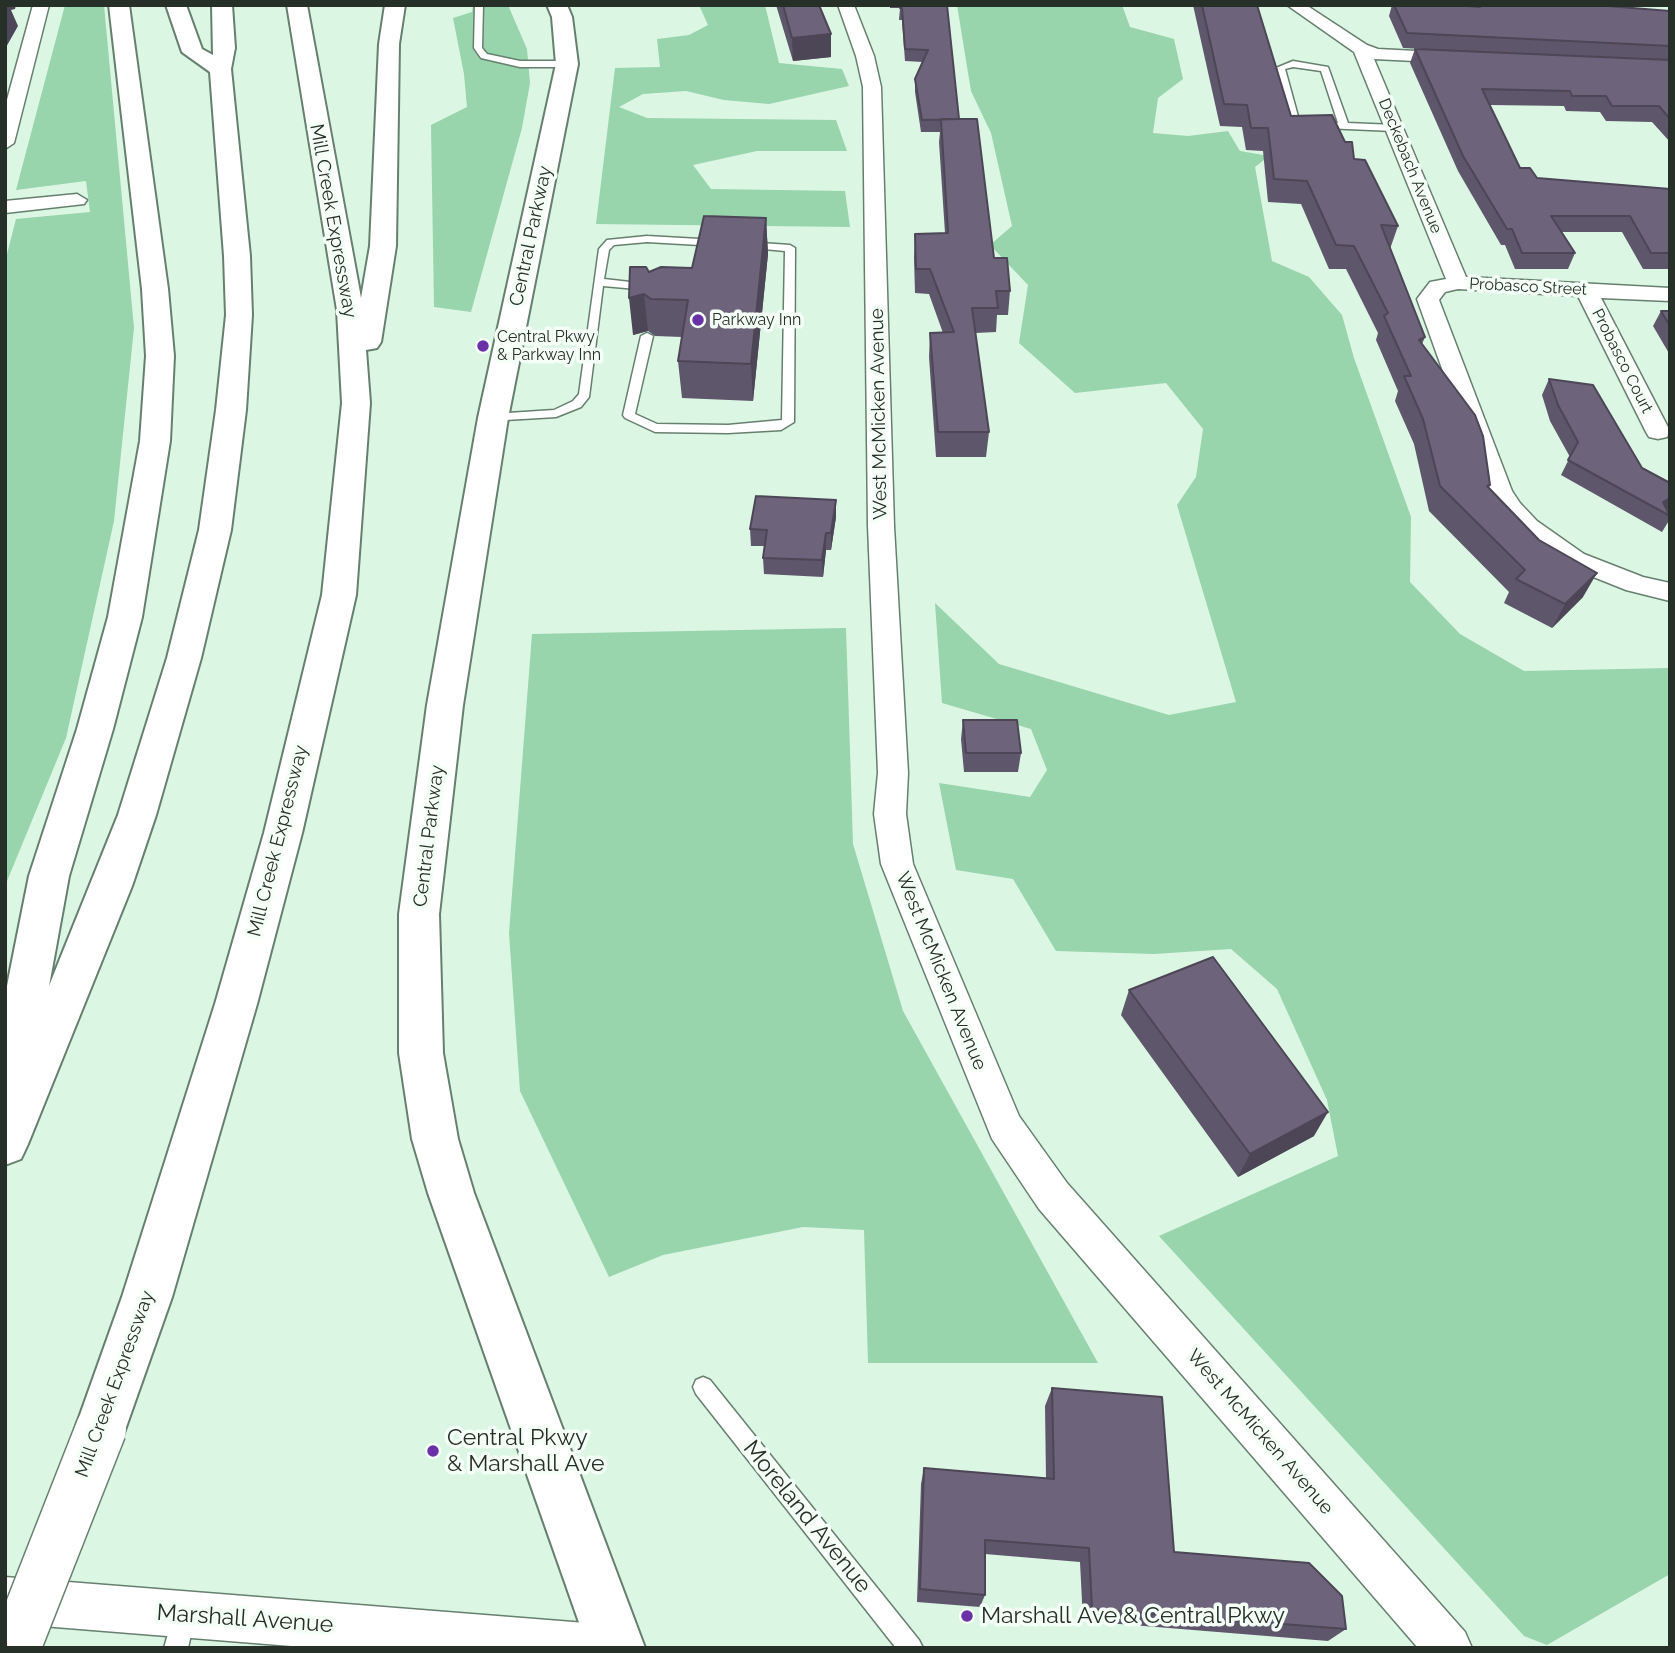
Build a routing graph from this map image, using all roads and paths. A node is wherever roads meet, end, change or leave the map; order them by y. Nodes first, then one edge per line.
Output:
1 (118, 5) edge
2 (176, 5) edge
3 (222, 5) edge
4 (297, 5) edge
5 (395, 5) edge
6 (479, 5) edge
7 (557, 5) edge
8 (846, 5) edge
9 (1295, 5) edge
10 (39, 10) edge
11 (16, 16) dead end
12 (1361, 49) junction
13 (1470, 58) edge
14 (567, 64) junction
15 (220, 69) junction
16 (1344, 126) junction
17 (1394, 128) junction
18 (5, 143) edge
19 (77, 200) dead end
20 (5, 207) edge
21 (725, 244) edge
22 (738, 244) edge
23 (598, 282) junction
24 (1458, 283) junction
25 (1586, 290) junction
26 (655, 291) edge
27 (1670, 295) edge
28 (647, 336) dead end
29 (356, 403) junction
30 (493, 418) junction
31 (1658, 432) dead end
32 (1670, 592) edge
33 (5, 1109) edge
34 (5, 1144) edge
35 (703, 1387) dead end
36 (5, 1600) edge
37 (180, 1631) edge
38 (15, 1648) edge
39 (611, 1648) edge
40 (617, 1648) edge
41 (911, 1648) edge
42 (1449, 1648) edge

1 - 33 main road
2 - 15 main road
3 - 15 main road
4 - 29 main road, Mill Creek Expressway
5 - 29 main road
6 - 14 lane
7 - 14 main road, Central Parkway
8 - 42 street, West McMicken Avenue
9 - 12 street
10 - 11 street
10 - 18 street
12 - 13 street
12 - 17 street, Deckebach Avenue
14 - 30 main road, Central Parkway
15 - 34 main road
16 - 16 lane
16 - 17 lane
17 - 24 street, Deckebach Avenue
19 - 20 street
21 - 23 lane
22 - 28 lane
23 - 26 lane
23 - 30 lane
24 - 25 street, Probasco Street
24 - 32 street, Probasco Street
25 - 27 street, Probasco Street
25 - 31 street, Probasco Court
29 - 38 main road, Mill Creek Expressway, bridge
30 - 40 main road, Central Parkway
35 - 41 lane, Moreland Avenue
36 - 37 street, Marshall Avenue
37 - 39 street, Marshall Avenue

